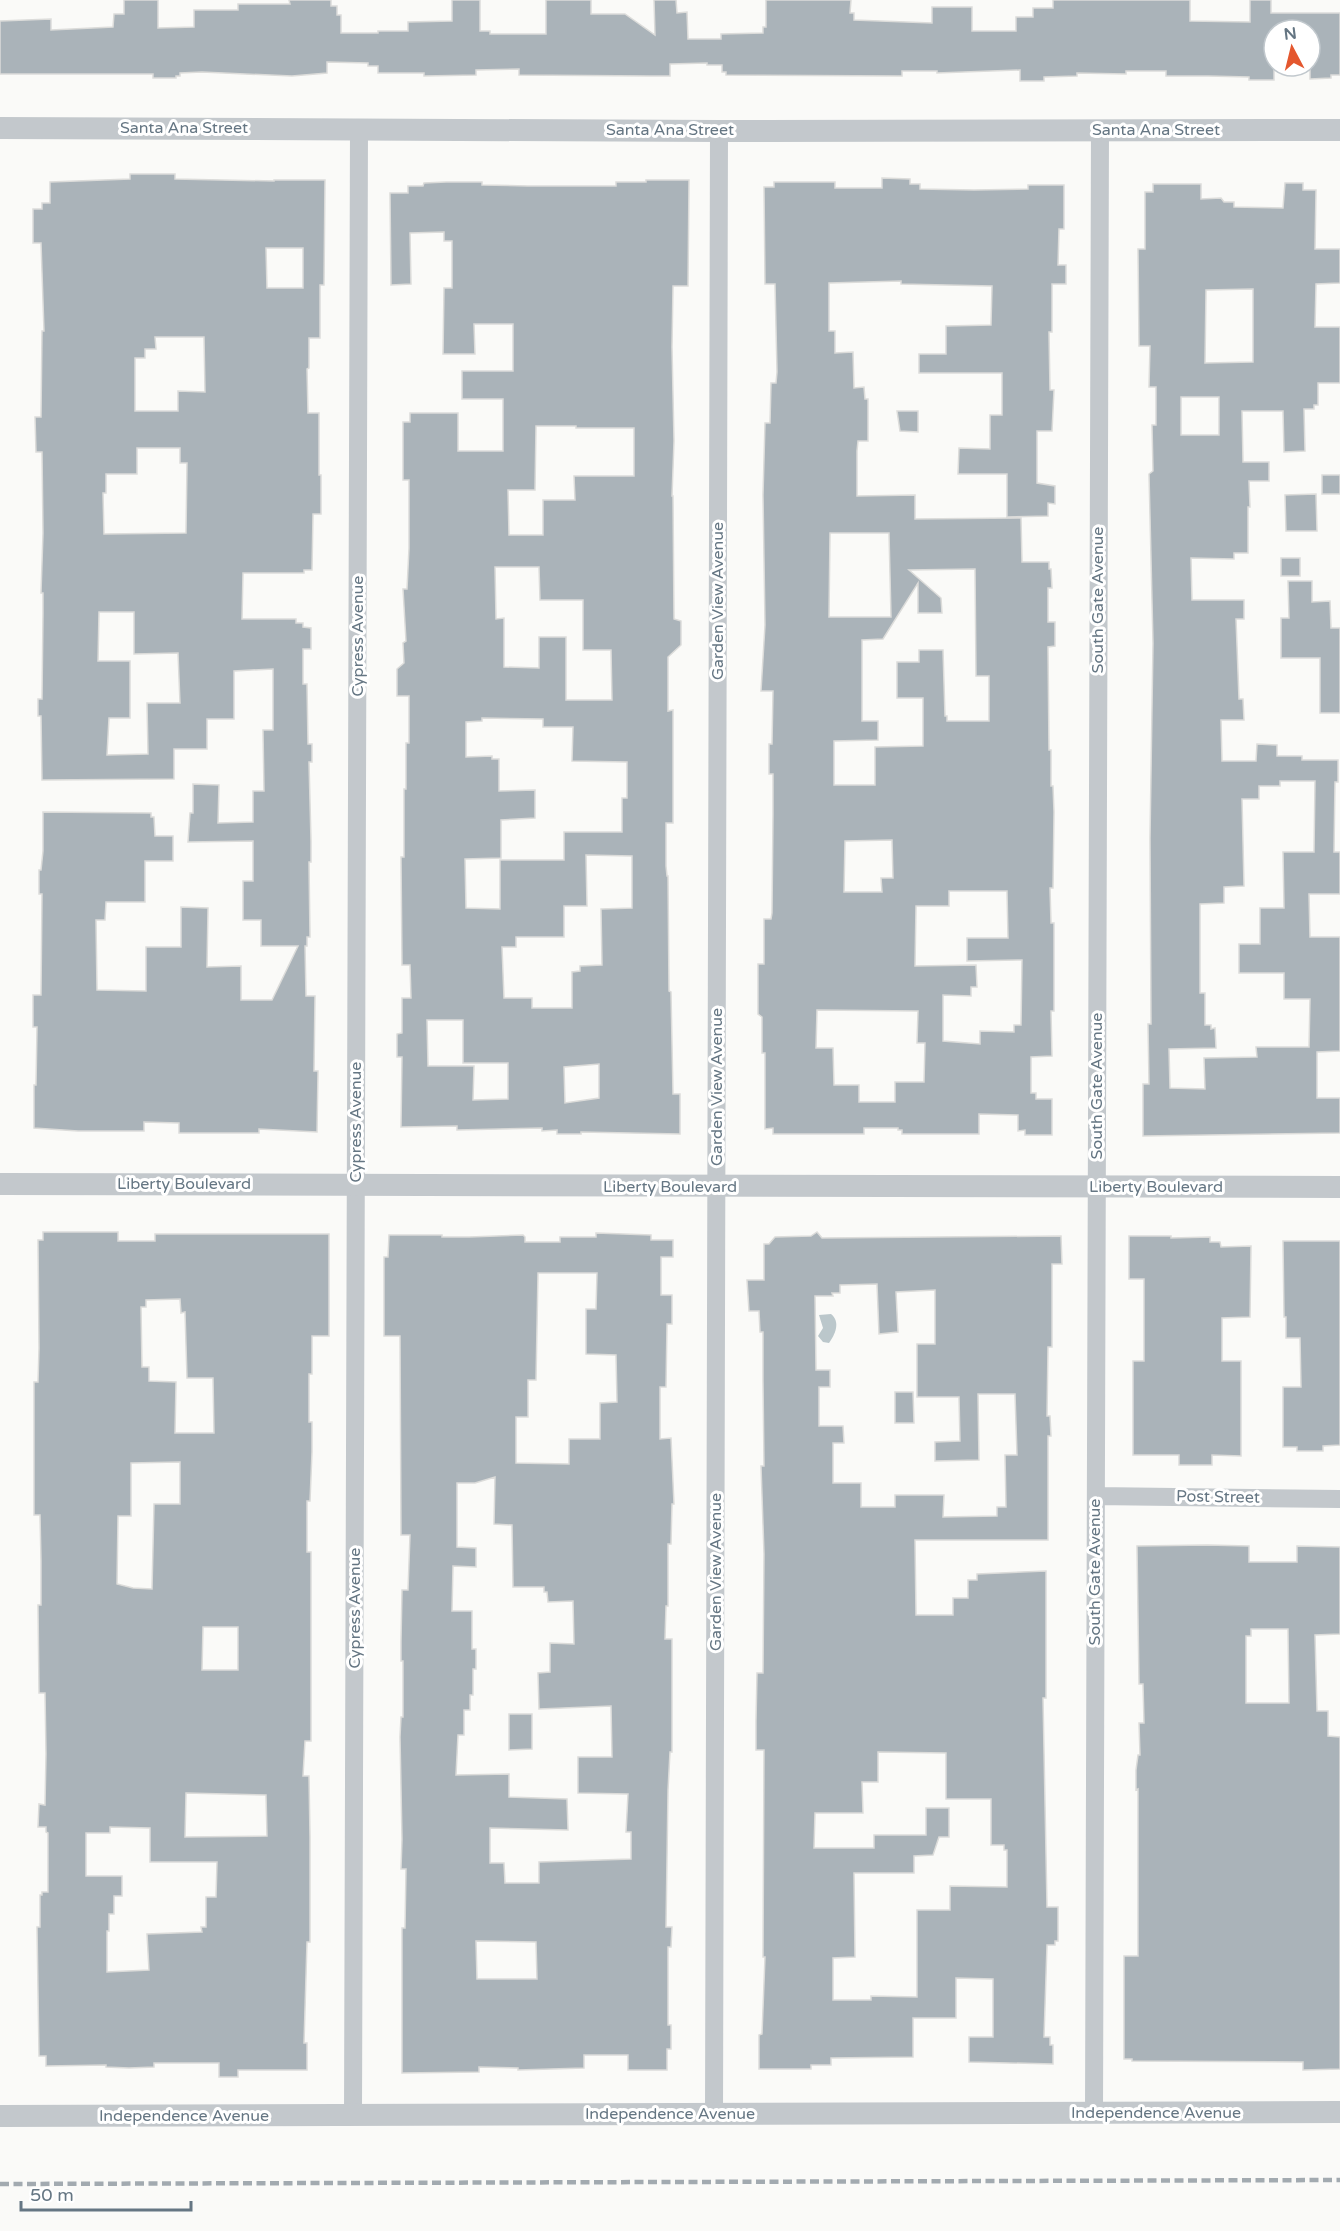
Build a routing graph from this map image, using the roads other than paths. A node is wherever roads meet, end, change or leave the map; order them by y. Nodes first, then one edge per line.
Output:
1 (0, 128) edge
2 (359, 128) junction
3 (1100, 130) junction
4 (1340, 130) edge
5 (719, 131) junction
6 (0, 1184) edge
7 (356, 1185) junction
8 (1097, 1186) junction
9 (717, 1187) junction
10 (1340, 1187) edge
11 (1095, 1496) junction
12 (1340, 1499) edge
13 (1340, 2112) edge
14 (1094, 2113) junction
15 (714, 2114) junction
16 (353, 2115) junction
17 (0, 2116) edge

1 - 2 street, Santa Ana Street
2 - 5 street, Santa Ana Street
2 - 7 street, Cypress Avenue
3 - 4 street, Santa Ana Street
3 - 5 street, Santa Ana Street
3 - 8 street, South Gate Avenue
5 - 9 street, Garden View Avenue
6 - 7 street, Liberty Boulevard
7 - 9 street, Liberty Boulevard
7 - 16 street, Cypress Avenue
8 - 9 street, Liberty Boulevard
8 - 10 street, Liberty Boulevard
8 - 11 street, South Gate Avenue
9 - 15 street, Garden View Avenue
11 - 12 street, Post Street
11 - 14 street, South Gate Avenue
13 - 14 street, Independence Avenue
14 - 15 street, Independence Avenue
15 - 16 street, Independence Avenue
16 - 17 street, Independence Avenue

